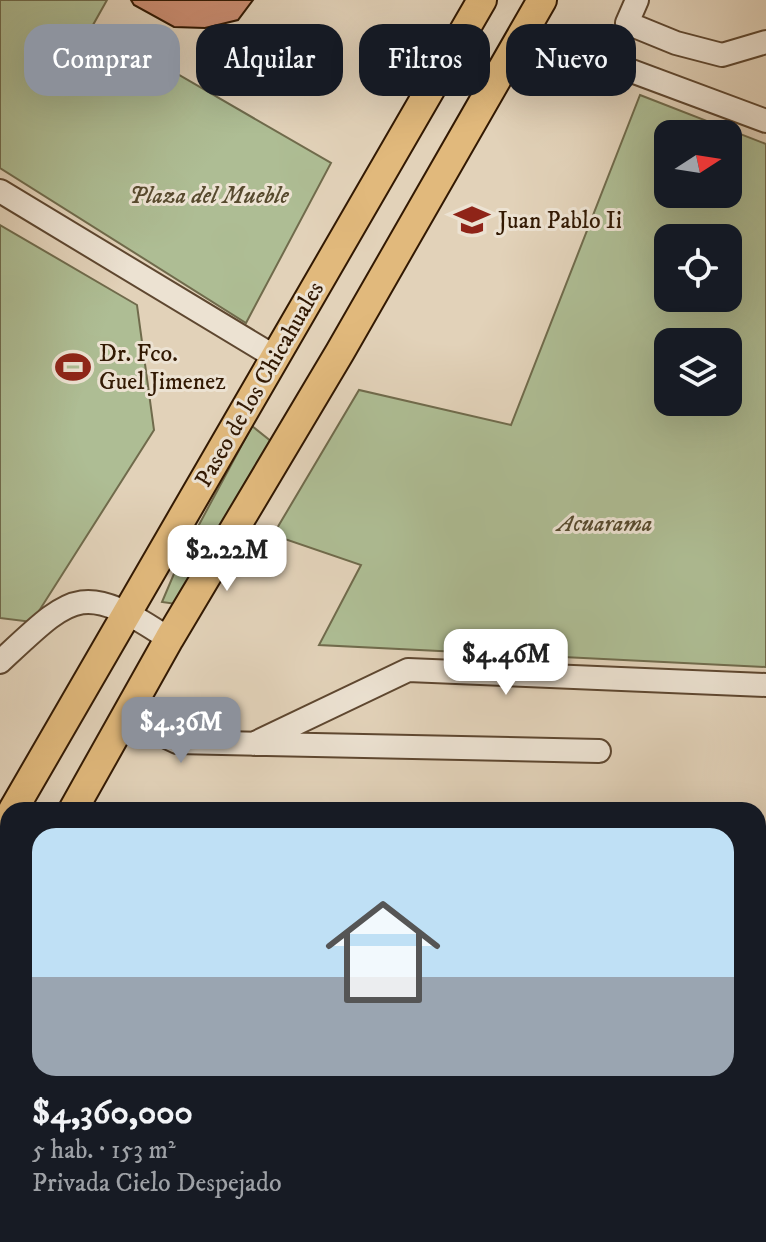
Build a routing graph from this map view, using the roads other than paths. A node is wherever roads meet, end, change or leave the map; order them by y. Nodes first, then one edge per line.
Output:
1 (482, 0) edge
2 (542, 0) edge
3 (637, 0) edge
4 (528, 24) edge
5 (766, 42) edge
6 (506, 62) edge
7 (636, 73) edge
8 (766, 121) edge
9 (0, 191) edge
10 (275, 357) junction
11 (127, 611) junction
12 (169, 639) junction
13 (0, 662) edge
14 (766, 685) edge
15 (124, 717) junction
16 (253, 744) junction
17 (599, 751) dead end
18 (18, 802) edge
19 (77, 802) edge

1 - 10 main road, Paseo de los Chicahuales
2 - 4 main road
3 - 5 street
6 - 12 main road
7 - 8 street
9 - 10 street
10 - 11 main road, Paseo de los Chicahuales
11 - 12 street
11 - 13 street
11 - 18 main road, Paseo de los Chicahuales
12 - 15 main road
14 - 16 street
15 - 16 street
15 - 19 main road
16 - 17 street

